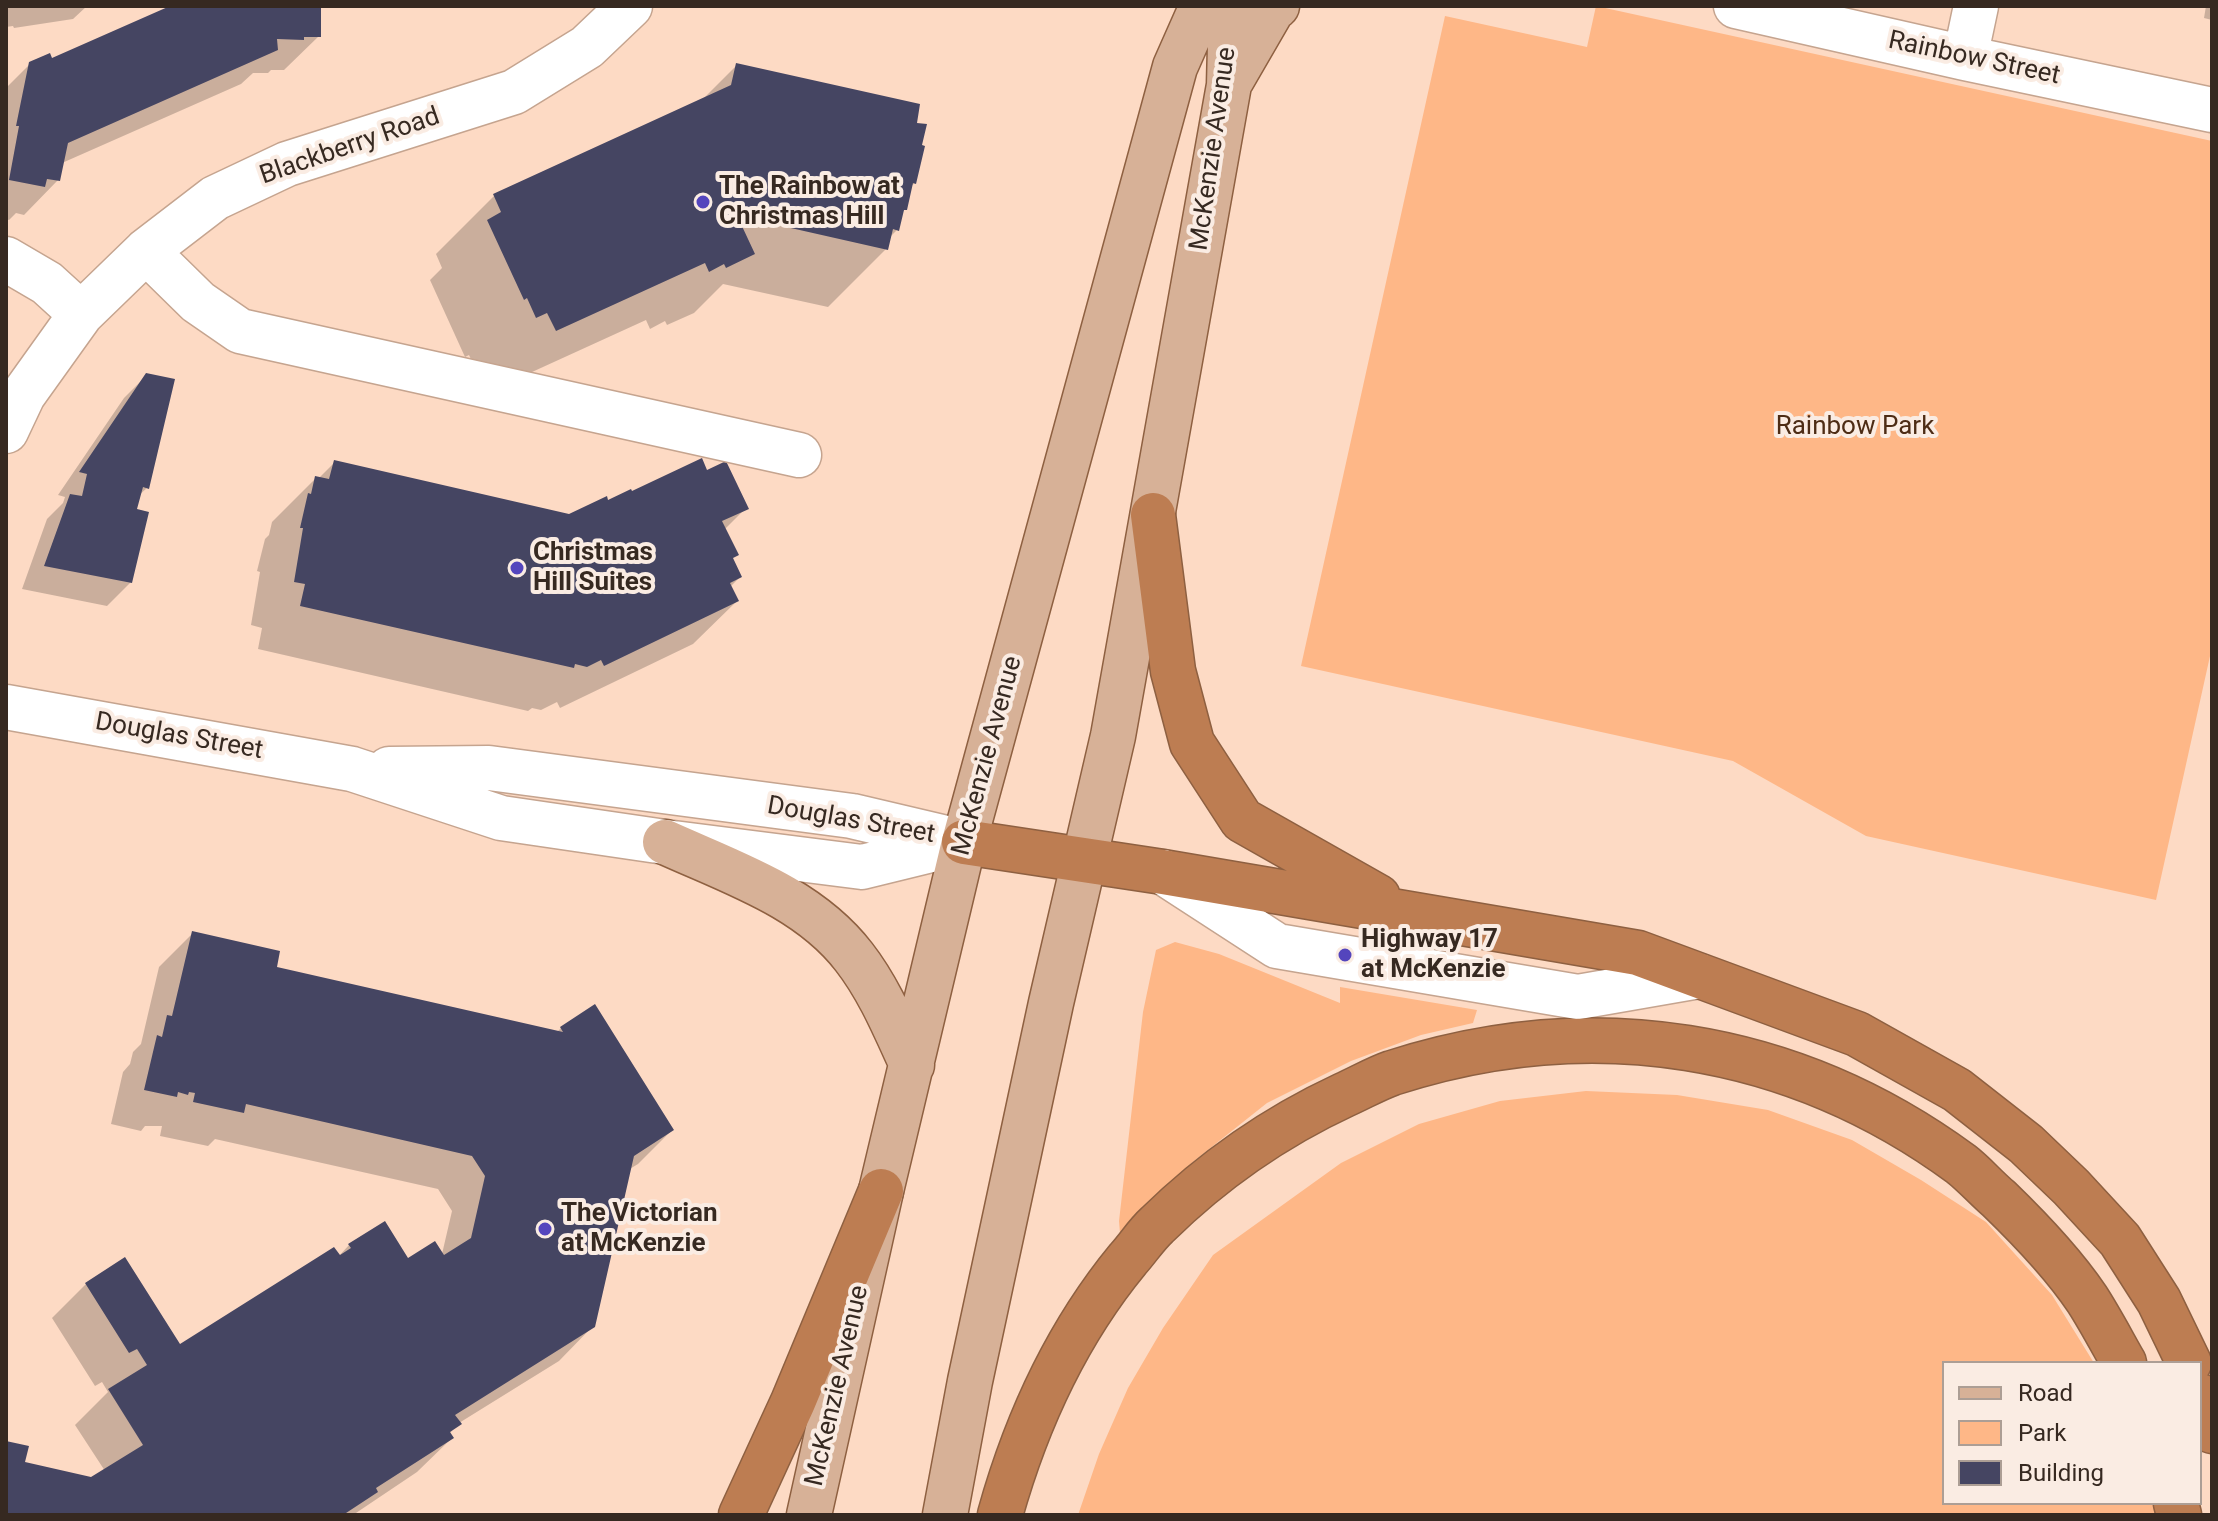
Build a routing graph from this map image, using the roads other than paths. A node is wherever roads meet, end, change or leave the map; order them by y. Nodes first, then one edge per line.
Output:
1 (630, 6) edge
2 (1202, 6) edge
3 (1231, 6) edge
4 (1277, 6) edge
5 (1736, 6) edge
6 (1976, 6) edge
7 (1965, 58) junction
8 (1229, 85) junction
9 (2212, 110) edge
10 (146, 251) junction
11 (6, 259) edge
12 (81, 314) junction
13 (6, 431) edge
14 (799, 455) dead end
15 (1153, 515) junction
16 (6, 707) edge
17 (352, 769) junction
18 (665, 842) junction
19 (964, 842) junction
20 (1083, 859) junction
21 (1163, 872) junction
22 (1404, 912) junction
23 (1699, 976) junction
24 (912, 1065) junction
25 (881, 1191) junction
26 (2123, 1361) edge
27 (2188, 1361) edge
28 (2202, 1402) edge
29 (2212, 1431) edge
30 (741, 1515) edge
31 (809, 1515) edge
32 (945, 1515) edge
33 (1000, 1515) edge

1 - 10 street, Blackberry Road
2 - 19 main road, McKenzie Avenue
3 - 8 main road, McKenzie Avenue
4 - 8 main road
5 - 7 street, Rainbow Street
6 - 7 street
7 - 9 street, Rainbow Street
8 - 15 main road, McKenzie Avenue
10 - 12 street, Blackberry Road
10 - 14 street
11 - 12 street
12 - 13 street, Blackberry Road
15 - 20 main road, McKenzie Avenue
15 - 22 highway
16 - 17 street, Douglas Street
17 - 18 street, Douglas Street
17 - 19 street, Douglas Street
18 - 19 street, Douglas Street
18 - 24 main road
19 - 20 highway
19 - 24 main road, McKenzie Avenue
20 - 21 highway
20 - 32 main road, McKenzie Avenue
21 - 22 highway
21 - 23 street
22 - 23 highway
23 - 27 highway
24 - 25 main road, McKenzie Avenue
25 - 30 highway
25 - 31 main road, McKenzie Avenue
26 - 33 highway
28 - 29 highway

